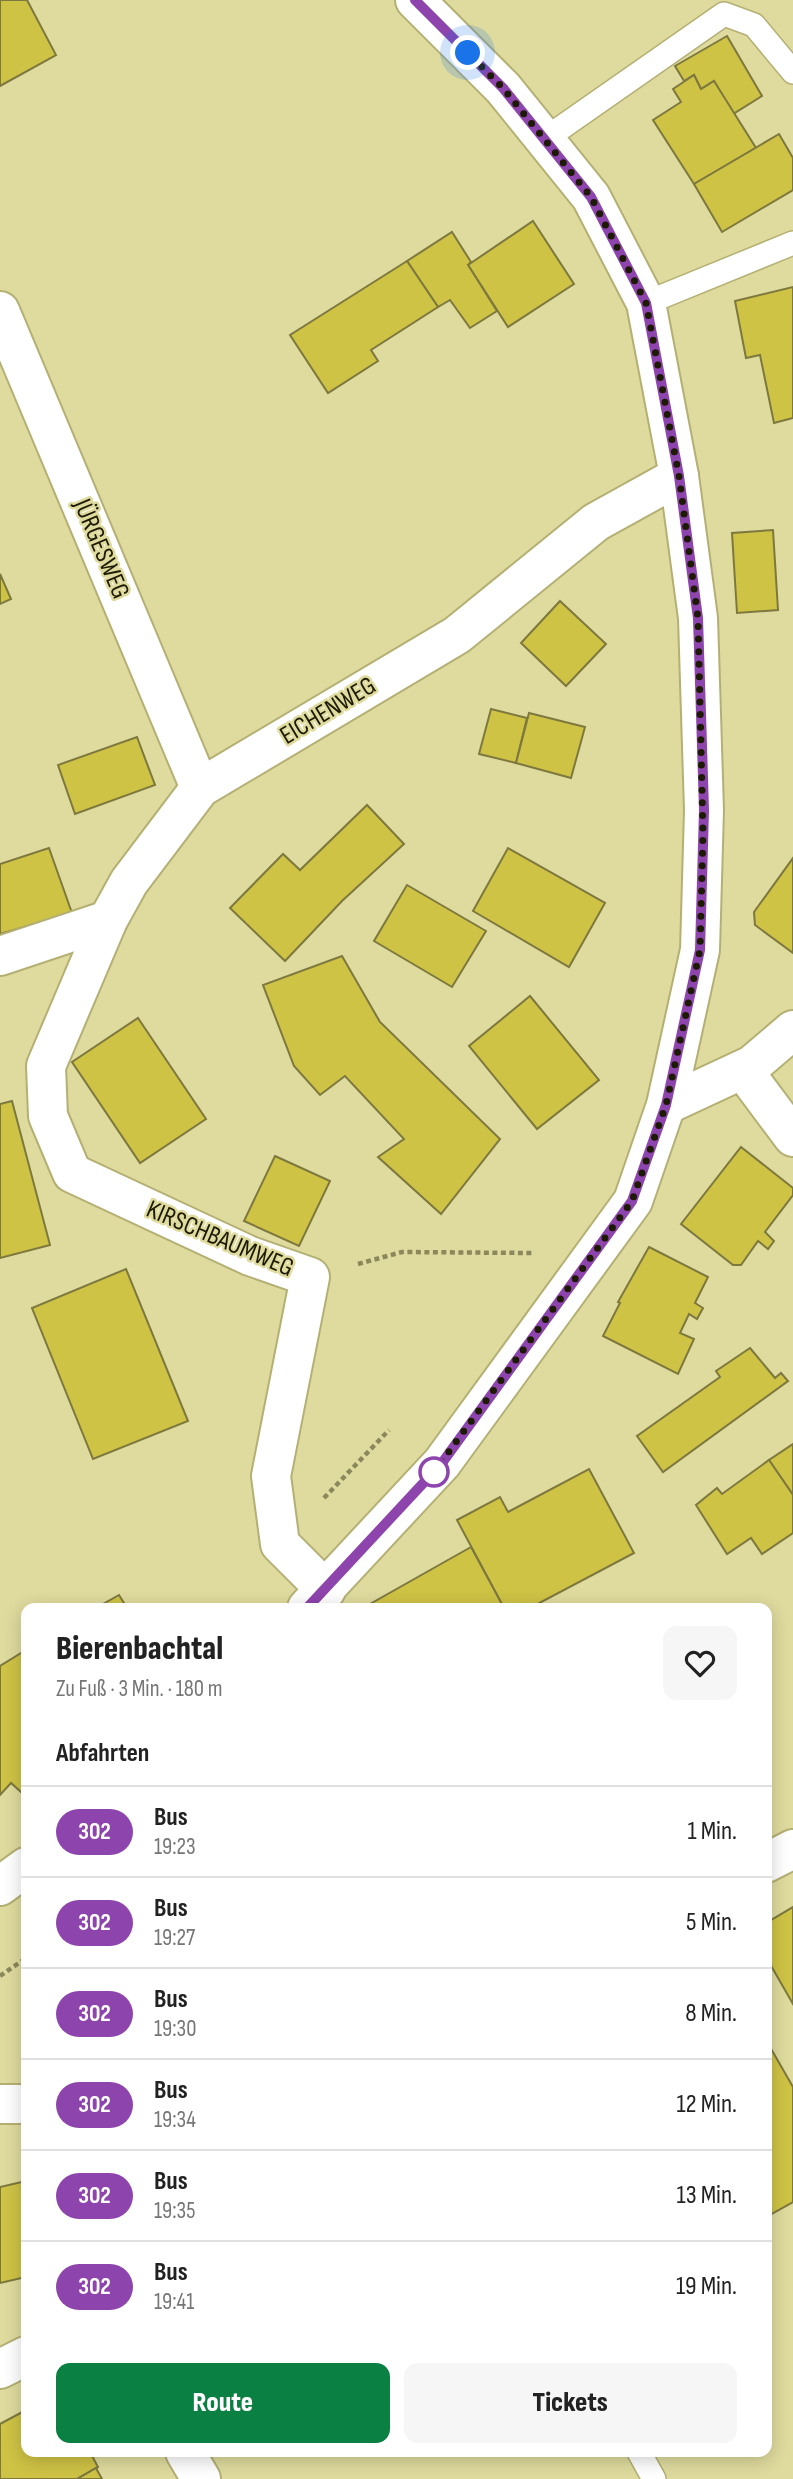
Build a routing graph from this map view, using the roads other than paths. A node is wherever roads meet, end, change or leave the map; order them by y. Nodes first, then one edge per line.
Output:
1 (415, 0) edge
2 (793, 72) edge
3 (545, 139) junction
4 (793, 243) edge
5 (646, 303) junction
6 (0, 311) edge
7 (679, 476) junction
8 (200, 788) junction
9 (108, 920) junction
10 (0, 956) edge
11 (793, 1030) edge
12 (743, 1070) junction
13 (666, 1105) junction
14 (793, 1137) edge
15 (317, 1599) edge
16 (793, 1849) edge
17 (772, 1860) edge
18 (21, 2104) edge
19 (0, 2105) edge
20 (21, 2358) edge
21 (0, 2369) edge
22 (188, 2457) edge
23 (642, 2457) edge
24 (201, 2479) edge
25 (654, 2479) edge

1 - 3 street
2 - 3 lane
3 - 5 street
4 - 5 lane
5 - 7 street
6 - 8 street, JÜRGESWEG
7 - 8 street, EICHENWEG
7 - 13 street
8 - 9 street, EICHENWEG
9 - 10 street
9 - 15 street, KIRSCHBAUMWEG
11 - 12 street
12 - 13 street
12 - 14 street
13 - 15 street
16 - 17 street
18 - 19 street
20 - 21 street
22 - 24 street
23 - 25 lane

